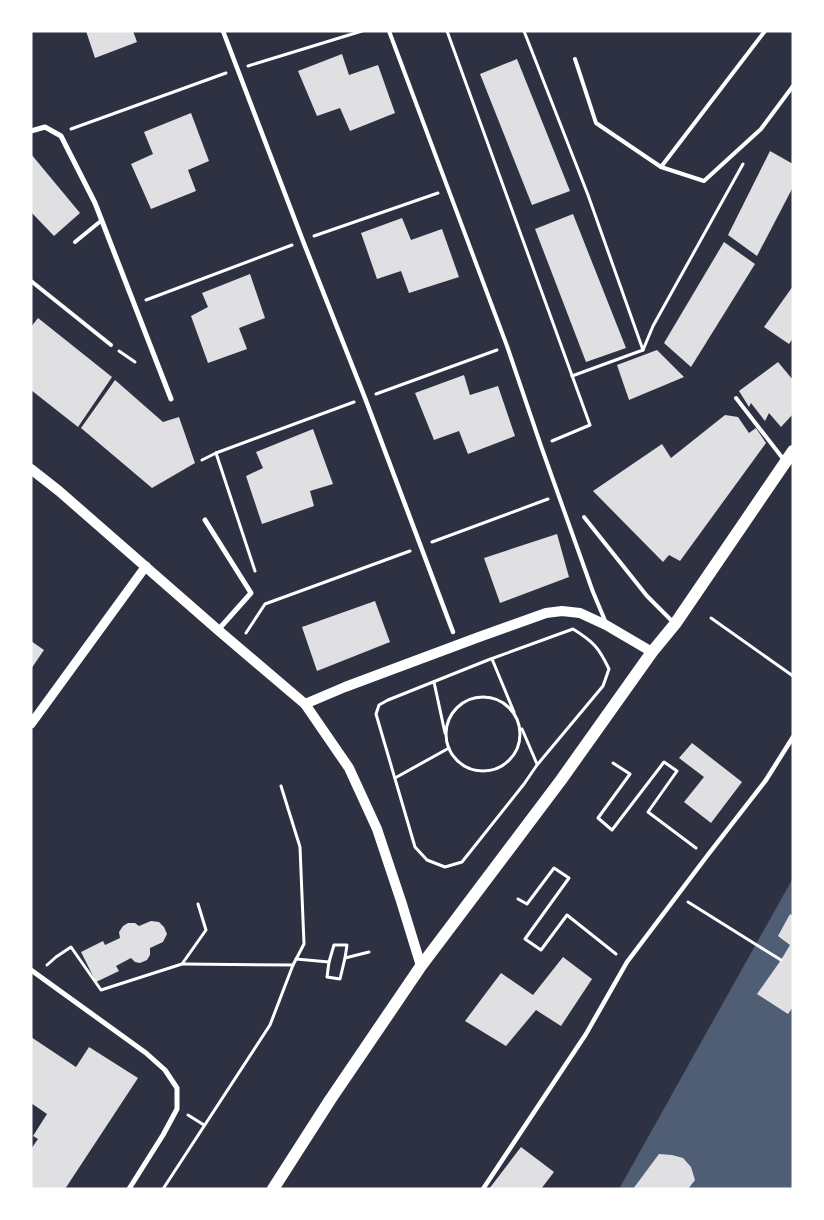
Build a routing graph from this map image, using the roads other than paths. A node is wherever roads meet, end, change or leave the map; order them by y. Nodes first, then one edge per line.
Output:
1 (223, 31) edge
2 (389, 31) edge
3 (765, 31) edge
4 (575, 59) dead end
5 (793, 86) edge
6 (31, 131) edge
7 (661, 167) junction
8 (102, 220) junction
9 (75, 242) dead end
10 (31, 281) edge
11 (111, 345) dead end
12 (736, 398) dead end
13 (171, 399) dead end
14 (793, 451) edge
15 (785, 462) junction
16 (31, 469) edge
17 (584, 517) dead end
18 (205, 520) dead end
19 (146, 566) junction
20 (675, 624) junction
21 (606, 625) junction
22 (218, 630) junction
23 (453, 632) dead end
24 (652, 652) junction
25 (305, 704) junction
26 (31, 724) edge
27 (793, 737) edge
28 (421, 966) junction
29 (31, 970) edge
30 (129, 1189) edge
31 (273, 1189) edge
32 (483, 1189) edge

1 - 23 street
2 - 21 lane
3 - 7 lane
4 - 7 lane
5 - 7 lane
6 - 8 street
8 - 9 lane
8 - 13 street
10 - 11 lane
12 - 15 lane
14 - 15 main road
15 - 20 main road
16 - 19 main road
17 - 20 lane
18 - 22 street
19 - 22 main road
19 - 26 street
20 - 24 main road
21 - 24 main road
21 - 25 main road
22 - 25 main road
24 - 28 main road
25 - 28 main road
27 - 32 street
28 - 31 main road
29 - 30 street

